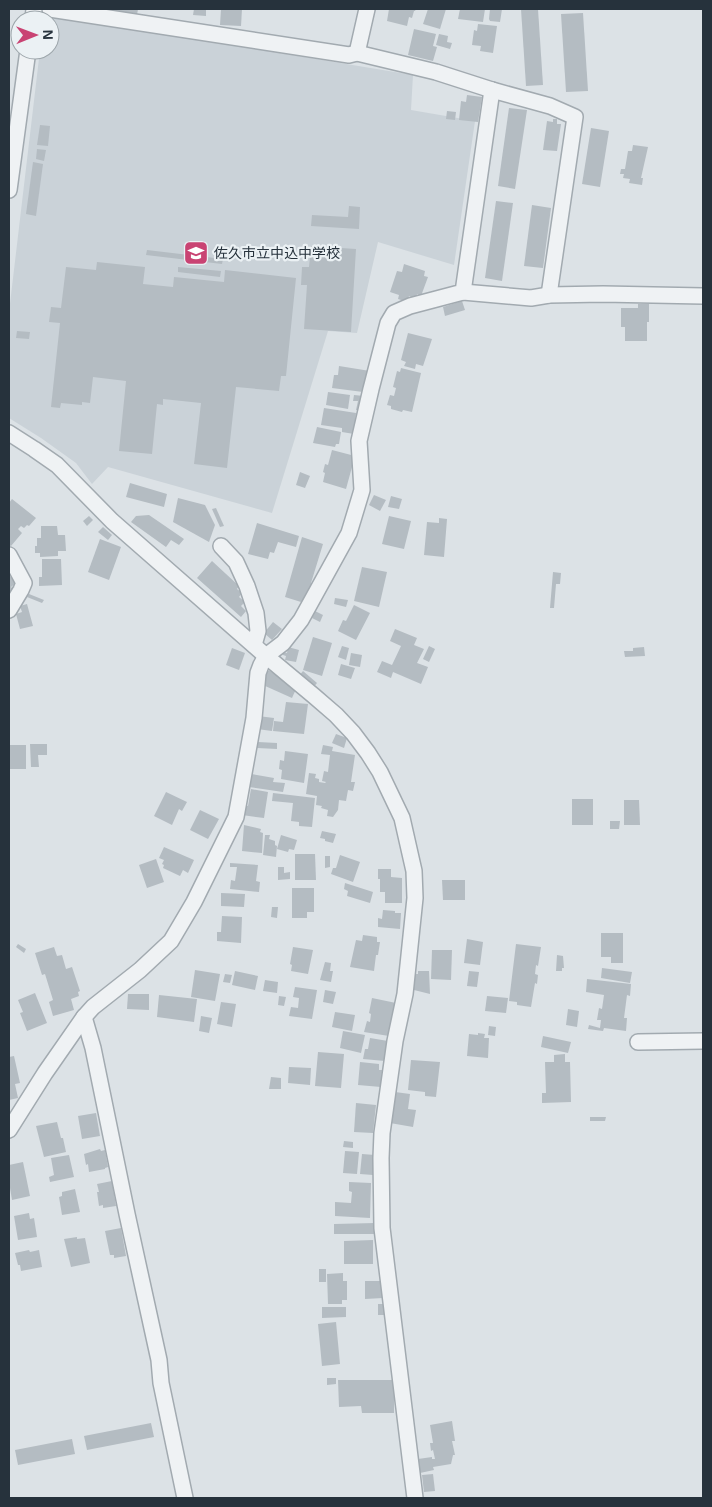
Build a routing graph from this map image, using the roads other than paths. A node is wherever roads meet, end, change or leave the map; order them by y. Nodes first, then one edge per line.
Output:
1 (50, 9) edge
2 (367, 9) edge
3 (356, 53) junction
4 (27, 60) edge
5 (492, 90) junction
6 (9, 190) edge
7 (463, 292) junction
8 (549, 295) junction
9 (703, 296) edge
10 (9, 433) edge
11 (221, 546) dead end
12 (9, 555) edge
13 (9, 610) edge
14 (254, 645) junction
15 (266, 656) junction
16 (84, 1017) junction
17 (703, 1041) edge
18 (638, 1042) dead end
19 (9, 1130) edge
20 (185, 1498) edge
21 (415, 1498) edge

1 - 3 street
2 - 3 street
3 - 5 street
4 - 6 street
5 - 7 street
5 - 8 street
7 - 8 street
7 - 15 street
8 - 9 street
10 - 14 street
11 - 14 street
12 - 13 street
14 - 15 street
15 - 16 street
15 - 21 street
16 - 19 street
16 - 20 street
17 - 18 street

